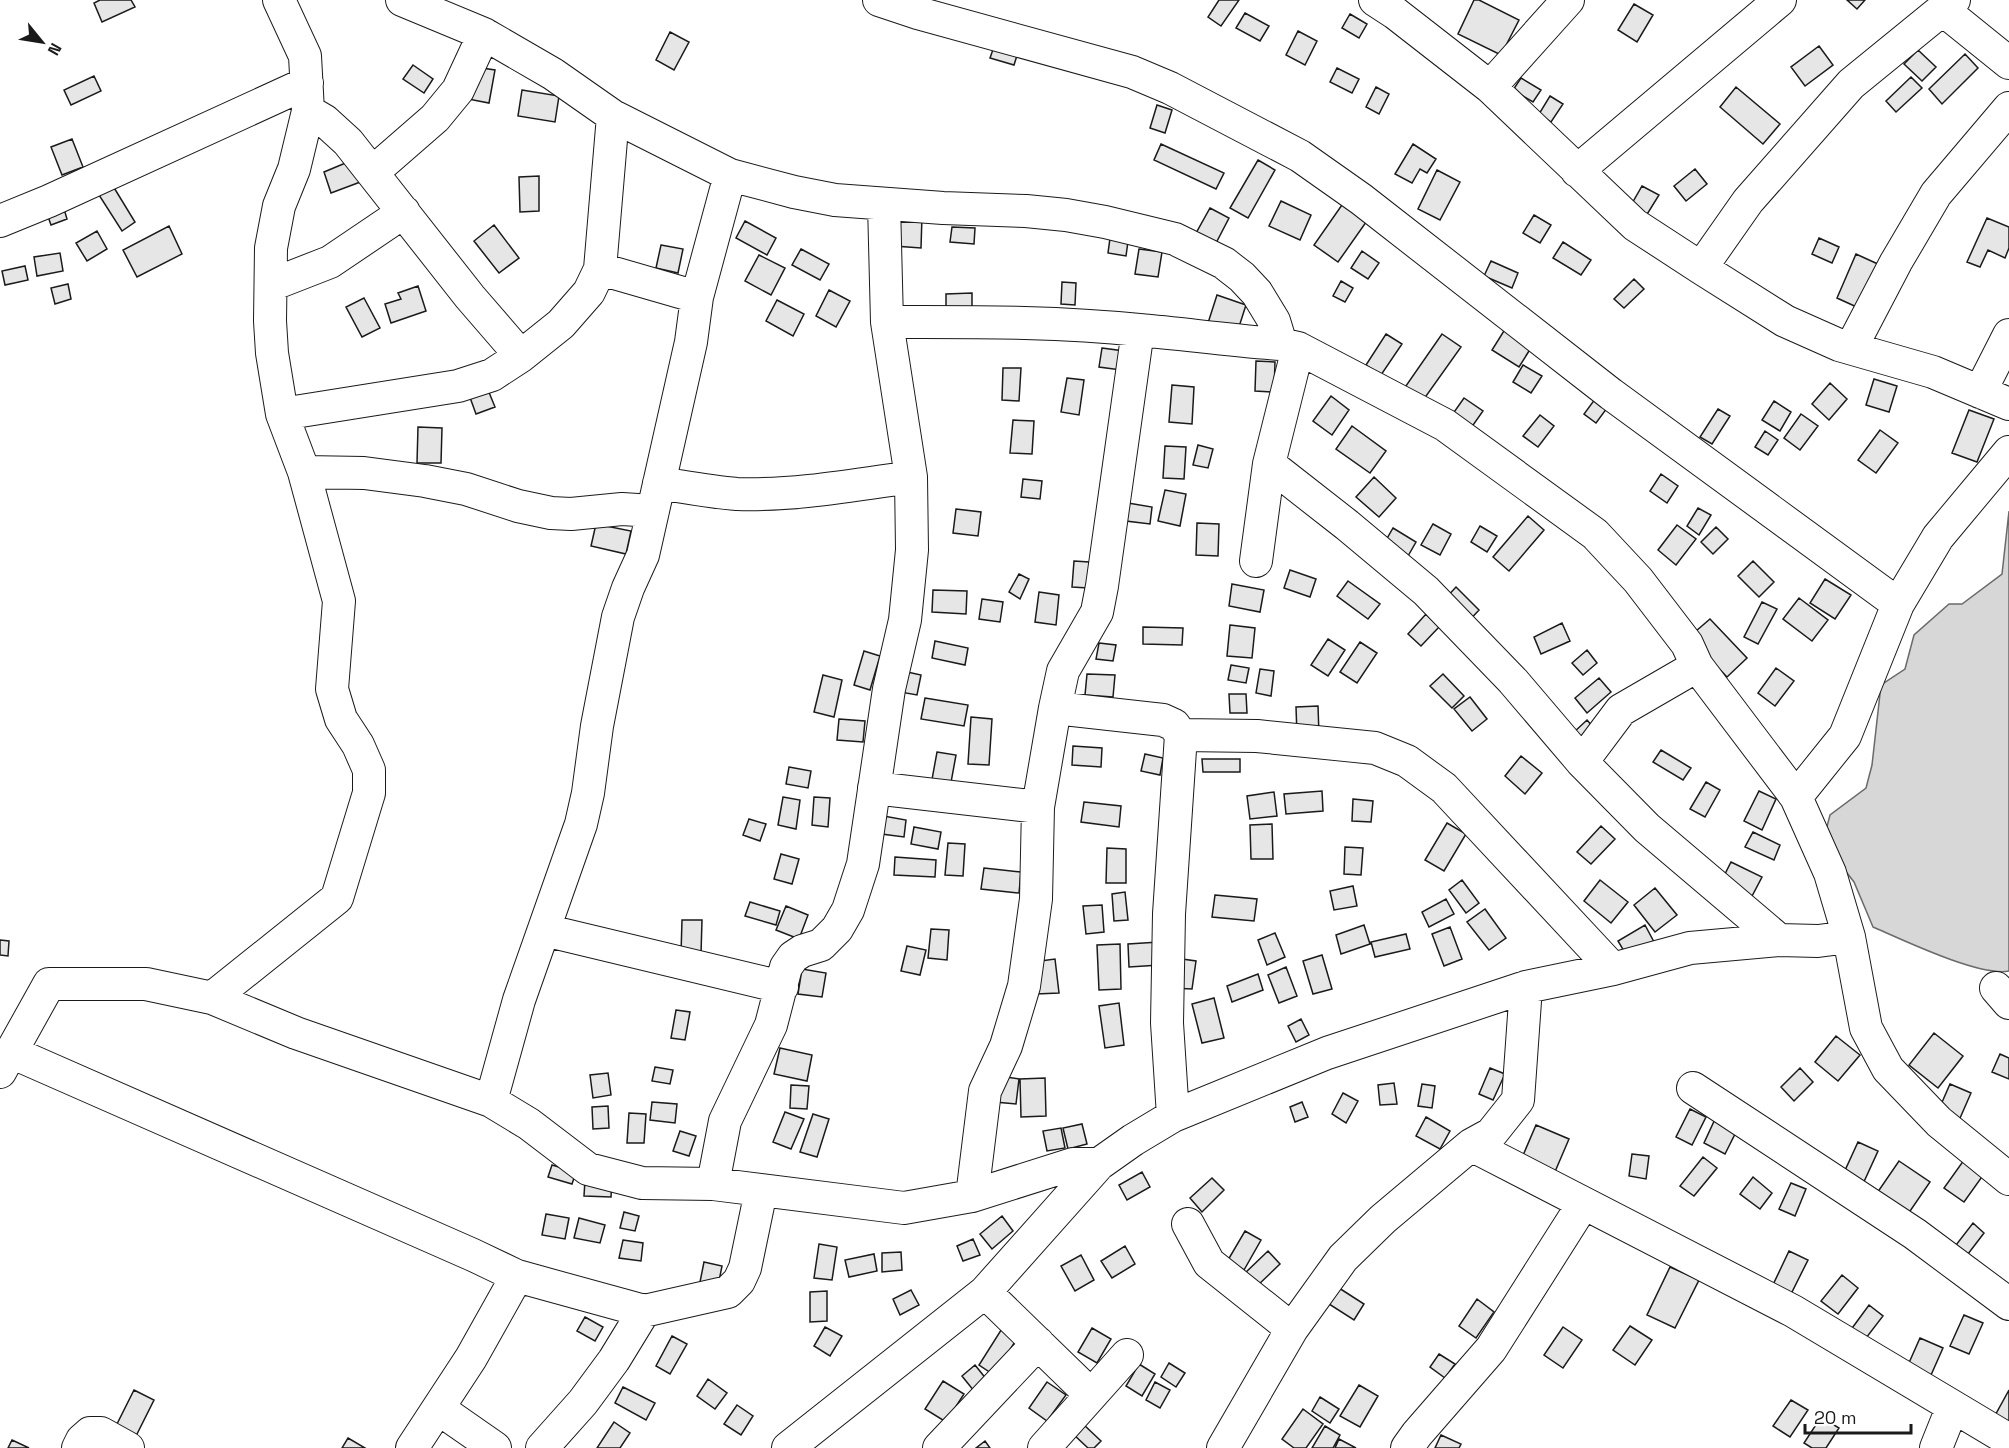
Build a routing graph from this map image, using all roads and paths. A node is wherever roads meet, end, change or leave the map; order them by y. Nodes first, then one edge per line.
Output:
1 (279, 0) edge
2 (402, 0) edge
3 (879, 0) edge
4 (1568, 0) edge
5 (1780, 0) edge
6 (1390, 4) edge
7 (1948, 4) edge
8 (484, 34) junction
9 (2009, 63) edge
10 (1490, 87) junction
11 (308, 97) junction
12 (2009, 108) edge
13 (613, 116) junction
14 (1577, 171) junction
15 (373, 172) junction
16 (730, 175) junction
17 (884, 204) junction
18 (404, 212) junction
19 (0, 222) edge
20 (1701, 268) junction
21 (600, 269) junction
22 (271, 285) junction
23 (698, 297) junction
24 (887, 322) junction
25 (1138, 330) junction
26 (2009, 335) edge
27 (1289, 346) junction
28 (1851, 348) junction
29 (521, 356) junction
30 (1980, 392) junction
31 (2009, 404) edge
32 (282, 414) junction
33 (2009, 452) edge
34 (1269, 464) junction
35 (304, 471) junction
36 (911, 477) junction
37 (656, 497) junction
38 (1256, 561) dead end
39 (1898, 604) junction
40 (1697, 666) junction
41 (1056, 708) junction
42 (1181, 735) junction
43 (1582, 762) junction
44 (874, 788) junction
45 (1796, 797) junction
46 (1038, 807) junction
47 (544, 930) junction
48 (1849, 938) junction
49 (1779, 940) junction
50 (1613, 969) junction
51 (782, 987) junction
52 (1526, 987) junction
53 (212, 998) junction
54 (5, 1062) edge
55 (1693, 1088) dead end
56 (491, 1101) junction
57 (1173, 1116) junction
58 (1470, 1145) junction
59 (1099, 1164) junction
60 (2009, 1179) edge
61 (713, 1184) junction
62 (761, 1191) junction
63 (972, 1196) junction
64 (1583, 1204) junction
65 (1188, 1224) dead end
66 (517, 1276) junction
67 (985, 1292) junction
68 (2009, 1304) edge
69 (644, 1311) junction
70 (1292, 1329) junction
71 (1038, 1343) junction
72 (1127, 1355) dead end
73 (1091, 1395) junction
74 (1952, 1408) junction
75 (439, 1409) junction
76 (2009, 1440) edge
77 (78, 1448) edge
78 (128, 1448) edge
79 (412, 1448) edge
80 (495, 1448) edge
81 (542, 1448) edge
82 (788, 1448) edge
83 (939, 1448) edge
84 (1044, 1448) edge
85 (1223, 1448) edge
86 (1407, 1448) edge
87 (1936, 1448) edge

1 - 11 street
2 - 8 street
3 - 39 street
4 - 10 street
5 - 14 street
6 - 10 street
7 - 9 street
7 - 20 street
8 - 13 street
8 - 15 street
10 - 14 street
11 - 15 street
11 - 19 street
11 - 22 street
12 - 28 street
13 - 16 street
13 - 21 street
14 - 20 street
15 - 18 street
16 - 17 street
16 - 23 street
17 - 24 street
17 - 27 street
18 - 22 street
18 - 29 street
20 - 28 street
21 - 23 street
21 - 29 street
22 - 32 street
23 - 37 street
24 - 25 street
24 - 36 street
25 - 27 street
25 - 41 street
26 - 30 street
27 - 34 street
27 - 40 street
28 - 30 street
29 - 32 street
30 - 31 street
32 - 35 street
33 - 39 street
34 - 38 street
34 - 43 street
35 - 37 street
35 - 53 street
36 - 37 street
36 - 44 street
37 - 47 street
39 - 45 street
40 - 43 street
40 - 45 street
41 - 42 street
41 - 46 street
42 - 50 street
42 - 57 street
43 - 49 street
44 - 46 street
44 - 51 street
45 - 48 street
46 - 63 street
47 - 51 street
47 - 56 street
48 - 49 street
48 - 60 street
49 - 50 street
50 - 52 street
51 - 61 street
52 - 57 street
52 - 58 street
53 - 54 street
53 - 56 street
54 - 66 street
55 - 68 street
56 - 61 street
57 - 59 street
58 - 64 street
58 - 70 street
59 - 63 street
59 - 67 street
61 - 62 street
62 - 63 street
62 - 69 street
64 - 74 street
64 - 86 street
65 - 70 street
66 - 69 street
66 - 75 street
67 - 71 street
67 - 82 street
69 - 81 street
70 - 85 street
71 - 73 street
71 - 83 street
72 - 73 street
73 - 84 street
74 - 76 street
74 - 87 street
75 - 79 street
75 - 80 street
77 - 78 street

